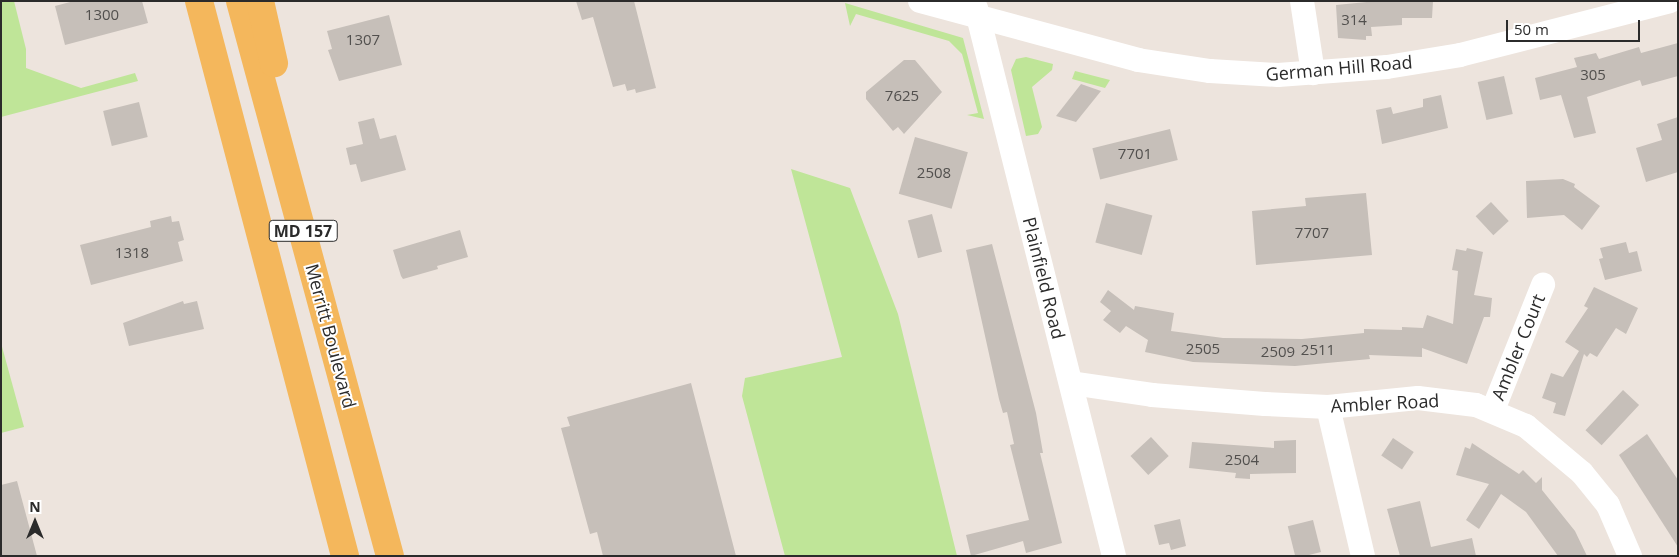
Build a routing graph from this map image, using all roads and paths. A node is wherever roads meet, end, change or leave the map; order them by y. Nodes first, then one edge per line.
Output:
1 (193, 1) edge
2 (198, 1) edge
3 (240, 1) edge
4 (260, 1) edge
5 (920, 1) edge
6 (1302, 1) edge
7 (1670, 1) edge
8 (976, 10) edge
9 (206, 29) junction
10 (1313, 73) junction
11 (271, 113) junction
12 (1543, 285) dead end
13 (1071, 383) junction
14 (1328, 407) junction
15 (1493, 410) junction
16 (345, 556) edge
17 (390, 556) edge
18 (1114, 556) edge
19 (1363, 556) edge
20 (1630, 556) edge

1 - 9 main road
2 - 9 main road, MD 157
3 - 11 main road, Merritt Boulevard / MD 157
4 - 11 main road
5 - 8 street, German Hill Road
6 - 10 street
7 - 10 street, German Hill Road
8 - 10 street, German Hill Road
8 - 13 street, Plainfield Road
9 - 16 main road, MD 157
11 - 17 main road, Merritt Boulevard / MD 157
12 - 15 street, Ambler Court
13 - 14 street, Ambler Road
13 - 18 street, Plainfield Road
14 - 15 street, Ambler Road
14 - 19 street
15 - 20 street, Ambler Road

